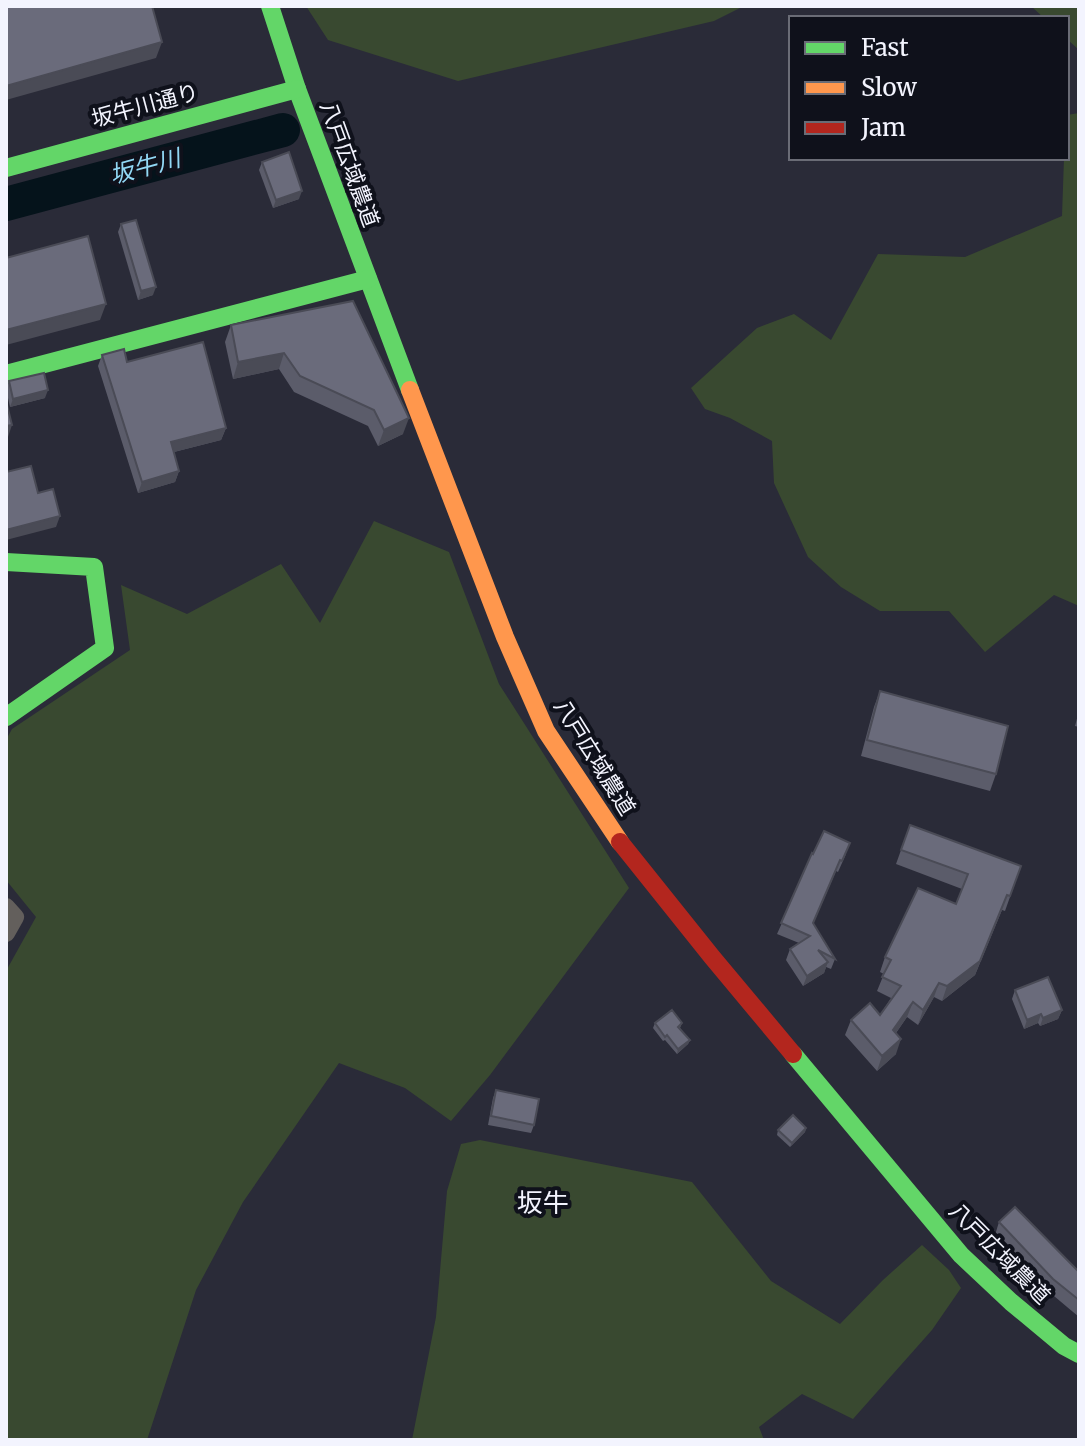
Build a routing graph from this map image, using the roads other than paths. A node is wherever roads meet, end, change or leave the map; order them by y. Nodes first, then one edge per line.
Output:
1 (270, 6) edge
2 (297, 89) junction
3 (6, 168) edge
4 (368, 279) junction
5 (6, 374) edge
6 (6, 562) edge
7 (6, 717) edge
8 (6, 907) edge
9 (6, 933) edge
10 (1079, 1354) edge

1 - 2 street, 八戸広域農道
2 - 3 street, 坂牛川通り
2 - 4 street, 八戸広域農道
4 - 5 street
4 - 10 street, 八戸広域農道
6 - 7 street
8 - 9 street

